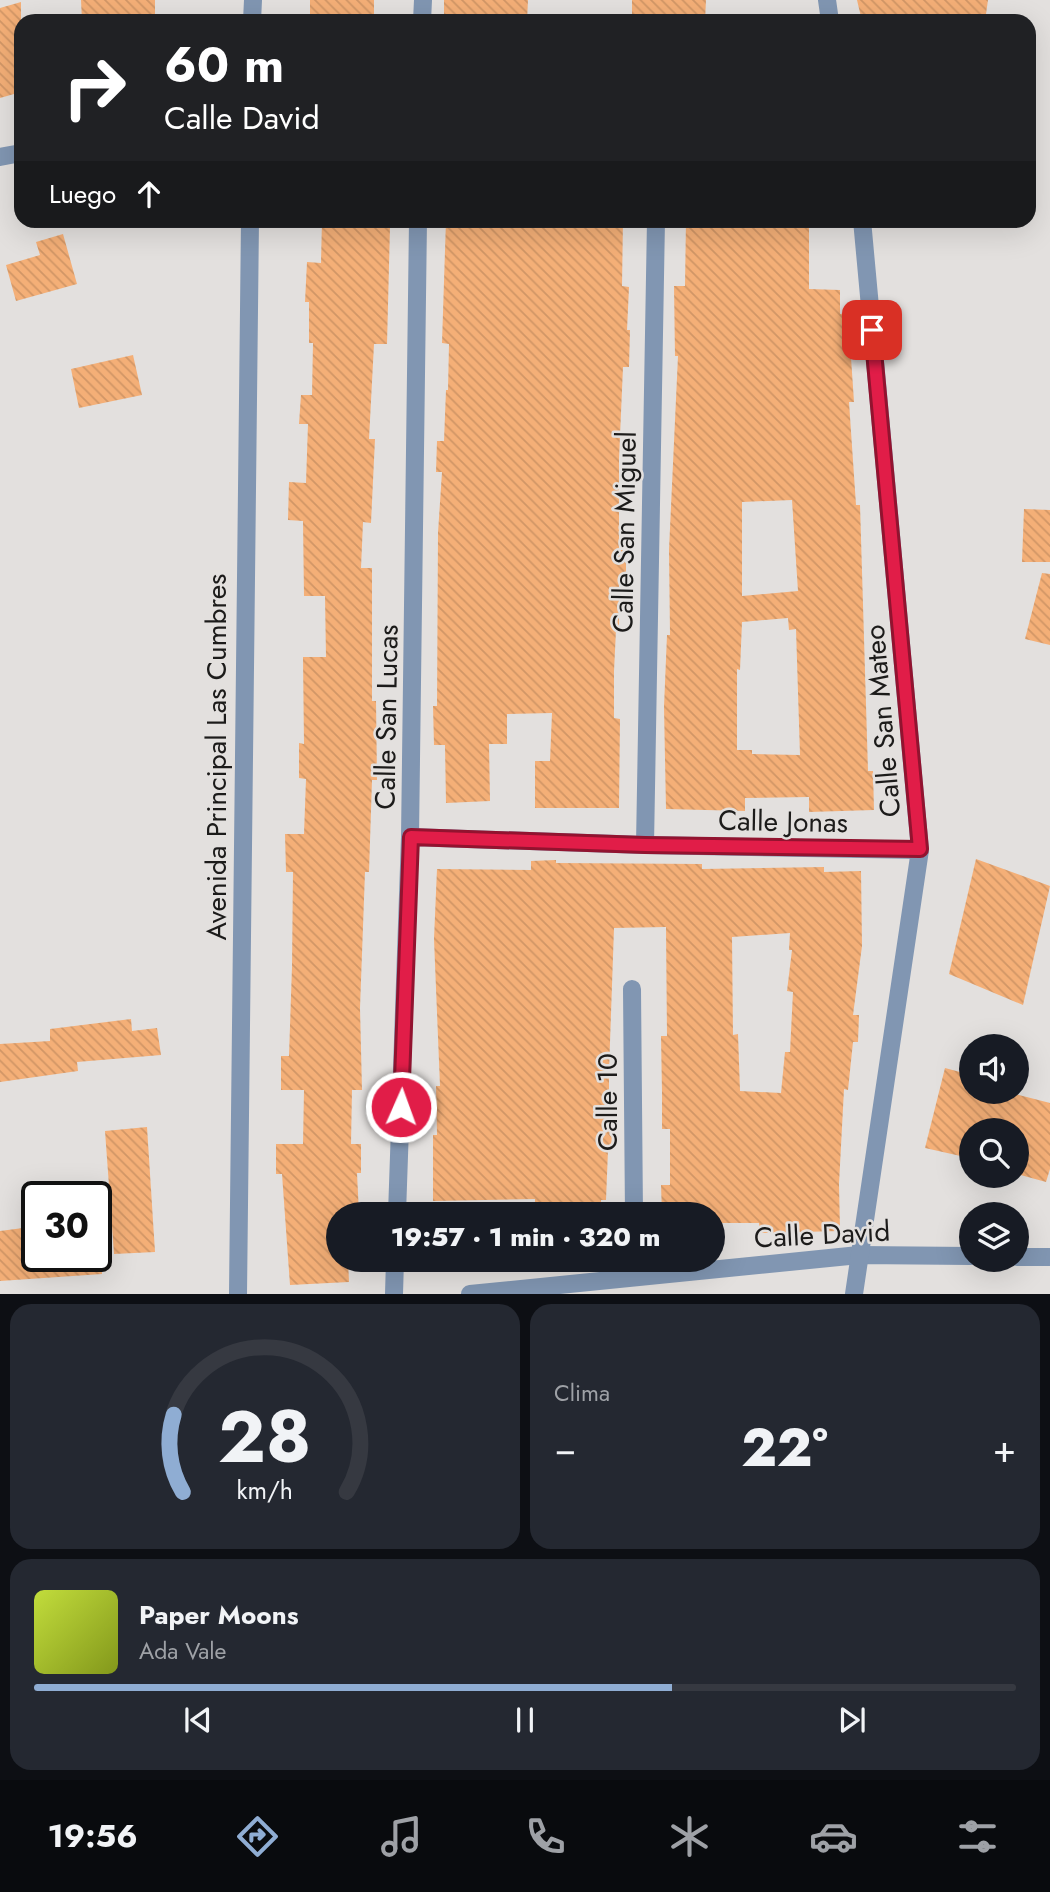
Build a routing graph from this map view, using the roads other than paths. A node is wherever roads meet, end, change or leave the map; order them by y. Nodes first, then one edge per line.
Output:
1 (250, 228) edge
2 (418, 228) edge
3 (656, 228) edge
4 (863, 228) edge
5 (411, 837) junction
6 (645, 845) junction
7 (920, 849) junction
8 (632, 989) dead end
9 (397, 1202) edge
10 (634, 1202) edge
11 (859, 1255) junction
12 (959, 1256) edge
13 (1029, 1257) edge
14 (1050, 1257) edge
15 (725, 1263) edge
16 (395, 1272) edge
17 (609, 1272) edge
18 (238, 1293) edge
19 (394, 1293) edge
20 (470, 1293) edge
21 (854, 1293) edge

1 - 18 street, Avenida Principal Las Cumbres
2 - 5 street, Calle San Lucas
3 - 6 street, Calle San Miguel
4 - 7 street, Calle San Mateo
5 - 6 street
5 - 9 street, Calle San Lucas
6 - 7 street, Calle Jonas
7 - 11 street, Calle San Mateo
8 - 10 street, Calle 10
11 - 12 street, Calle David
11 - 15 street, Calle David
11 - 21 street, Calle San Mateo
13 - 14 street
16 - 19 street
17 - 20 street, Calle David

